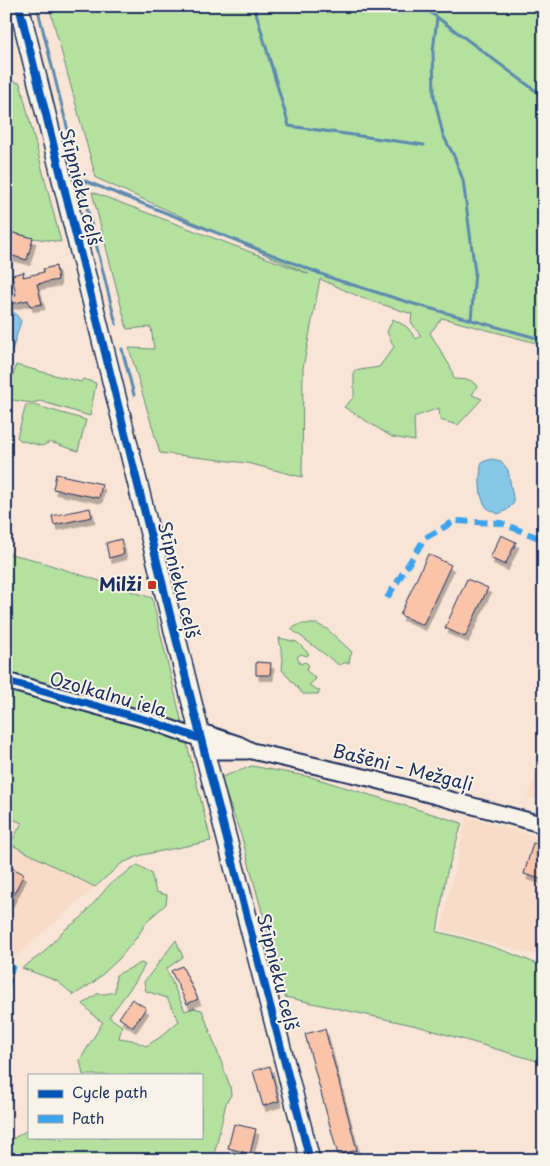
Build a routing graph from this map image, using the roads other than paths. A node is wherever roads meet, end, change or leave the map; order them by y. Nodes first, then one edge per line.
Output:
1 (20, 6) edge
2 (6, 681) edge
3 (201, 739) junction
4 (544, 825) edge
5 (310, 1160) edge

1 - 3 main road, Stīpnieku ceļš
2 - 3 street, Ozolkalnu iela
3 - 4 street, Bašēni – Mežgaļi
3 - 5 main road, Stīpnieku ceļš

